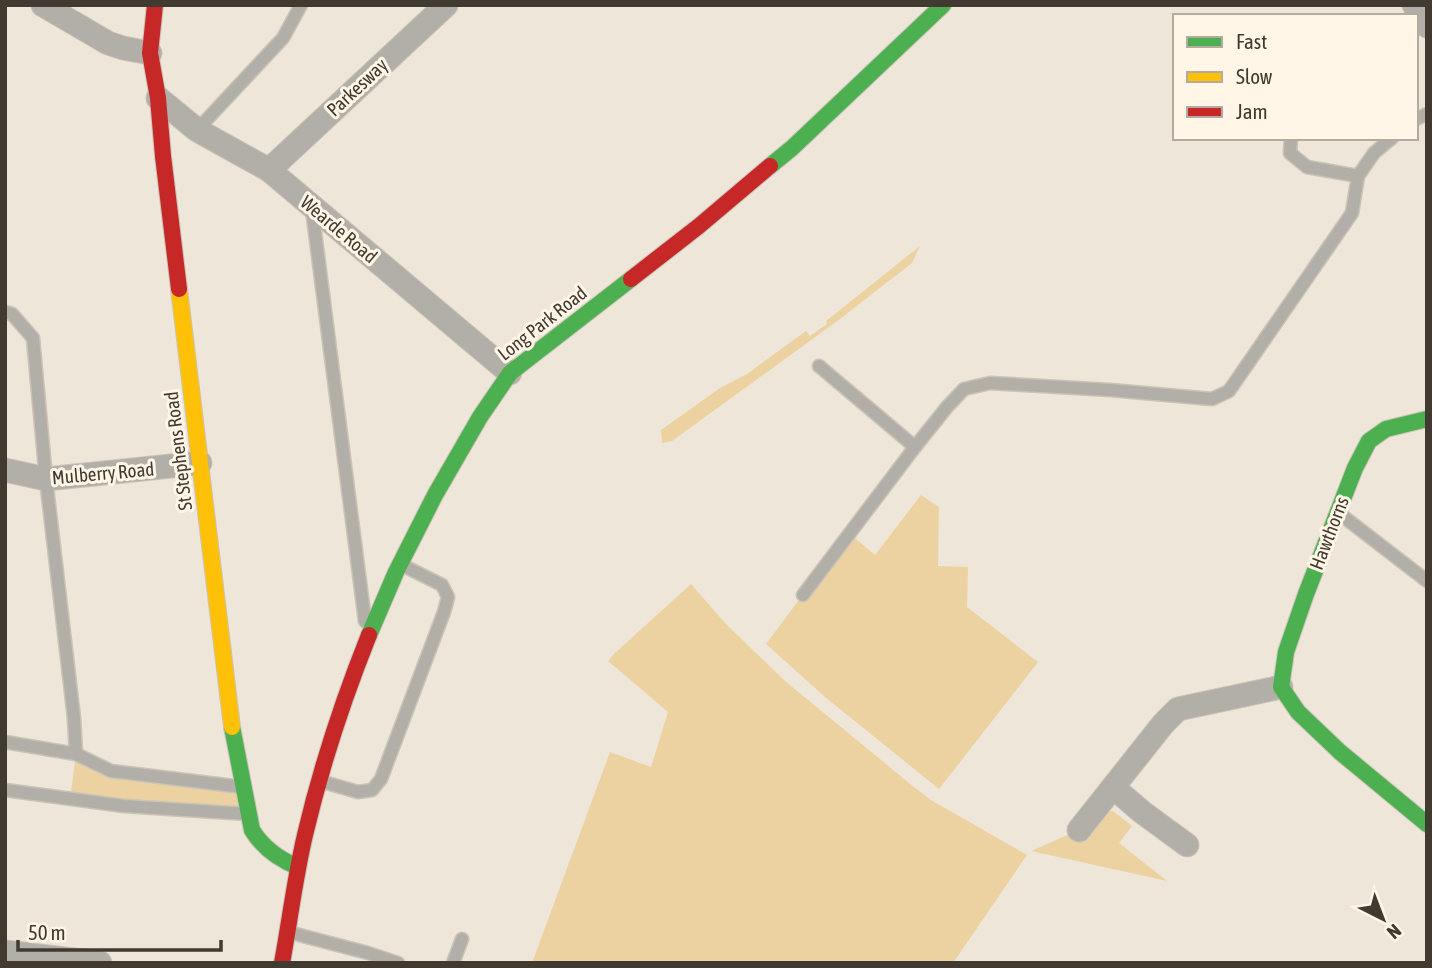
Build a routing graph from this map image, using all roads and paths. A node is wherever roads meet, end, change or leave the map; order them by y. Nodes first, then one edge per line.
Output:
1 (43, 5) edge
2 (155, 5) edge
3 (301, 5) edge
4 (446, 5) edge
5 (943, 5) edge
6 (1414, 5) edge
7 (1427, 26) edge
8 (150, 53) junction
9 (158, 98) junction
10 (197, 130) junction
11 (1291, 140) edge
12 (1390, 140) edge
13 (269, 170) junction
14 (1358, 176) junction
15 (312, 206) junction
16 (5, 312) edge
17 (819, 366) dead end
18 (510, 373) junction
19 (1427, 419) edge
20 (915, 447) junction
21 (201, 463) junction
22 (5, 470) edge
23 (46, 479) junction
24 (1337, 512) junction
25 (399, 563) junction
26 (1427, 581) edge
27 (803, 595) dead end
28 (367, 636) junction
29 (1281, 687) junction
30 (5, 743) edge
31 (76, 754) junction
32 (320, 781) junction
33 (242, 787) junction
34 (1114, 788) junction
35 (5, 790) edge
36 (248, 814) junction
37 (1427, 824) edge
38 (1079, 830) dead end
39 (1187, 845) dead end
40 (298, 867) junction
41 (288, 932) junction
42 (462, 939) dead end
43 (5, 952) edge
44 (100, 963) edge
45 (282, 963) edge
46 (398, 963) edge
47 (453, 963) edge

1 - 8 street
2 - 8 street, St Stephens Road
3 - 10 lane
4 - 13 street, Parkesway
5 - 18 street, Long Park Road
6 - 7 street
8 - 9 street, St Stephens Road
9 - 10 street, Wearde Road
9 - 21 street, St Stephens Road
10 - 13 street, Wearde Road
11 - 14 lane
12 - 14 lane
13 - 15 street, Wearde Road
14 - 20 lane
15 - 18 street, Wearde Road
15 - 28 lane
16 - 23 lane
17 - 20 lane
18 - 25 street, Long Park Road
19 - 24 street, Hawthorns
20 - 27 lane
21 - 23 street, Mulberry Road
21 - 33 street, St Stephens Road
22 - 23 street, Mulberry Road
23 - 31 lane
24 - 26 lane
24 - 29 street, Hawthorns
25 - 28 street, Long Park Road
25 - 32 lane
28 - 32 street, Long Park Road
29 - 34 street
29 - 37 street
30 - 31 lane
31 - 33 lane
32 - 40 street, Long Park Road
33 - 36 street, St Stephens Road
34 - 38 street
34 - 39 street
35 - 36 lane
36 - 40 street, St Stephens Road
40 - 41 street, Long Park Road
41 - 45 street, Long Park Road
41 - 46 lane
42 - 47 lane
43 - 44 street

